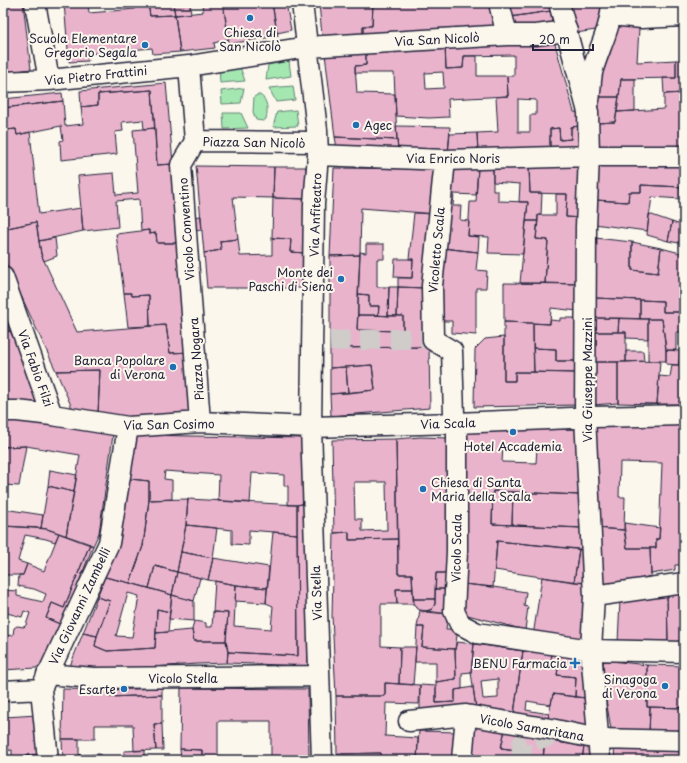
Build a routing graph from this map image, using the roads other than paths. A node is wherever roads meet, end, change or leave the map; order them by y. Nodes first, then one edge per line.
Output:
1 (35, 3) edge
2 (302, 3) edge
3 (499, 3) edge
4 (559, 3) edge
5 (612, 9) edge
6 (684, 16) edge
7 (567, 31) junction
8 (507, 35) junction
9 (307, 47) junction
10 (189, 66) junction
11 (49, 80) junction
12 (3, 82) edge
13 (588, 112) junction
14 (195, 141) junction
15 (317, 149) junction
16 (589, 156) junction
17 (684, 156) edge
18 (446, 160) junction
19 (3, 277) edge
20 (191, 296) joint
21 (431, 338) joint
22 (3, 412) edge
23 (52, 415) junction
24 (684, 415) edge
25 (586, 417) junction
26 (200, 422) junction
27 (457, 423) junction
28 (128, 427) junction
29 (311, 427) junction
30 (684, 583) edge
31 (594, 596) junction
32 (591, 650) junction
33 (684, 652) edge
34 (319, 676) junction
35 (44, 682) junction
36 (3, 691) edge
37 (466, 716) junction
38 (409, 721) dead end
39 (598, 739) junction
40 (684, 741) edge
41 (48, 760) edge
42 (322, 760) edge
43 (462, 760) edge
44 (600, 760) edge

1 - 11 street
2 - 9 street, Via Anfiteatro
3 - 8 street
4 - 7 street, Via Giuseppe Mazzini
5 - 6 street
5 - 13 street
7 - 8 street, Via San Nicolò
7 - 13 street, Via Giuseppe Mazzini
8 - 9 street, Via San Nicolò
9 - 10 street
9 - 15 street, Via Anfiteatro
10 - 11 street, Via Pietro Frattini
10 - 14 street, Piazza San Nicolò
11 - 12 street, Via Pietro Frattini
13 - 16 street, Via Giuseppe Mazzini
14 - 15 street, Piazza San Nicolò
14 - 20 street, Vicolo Conventino
15 - 18 street, Via Enrico Noris
15 - 29 street, Via Anfiteatro
16 - 17 street, Via Enrico Noris
16 - 18 street, Via Enrico Noris
16 - 25 street, Via Giuseppe Mazzini
18 - 21 street, Vicoletto Scala
19 - 23 street, Via Fabio Filzi
20 - 26 street, Piazza Nogara
21 - 27 street, Vicolo Scala
22 - 23 street, Via San Cosimo
23 - 28 street, Via San Cosimo
24 - 25 street, Via Scala
25 - 27 street, Via Scala
25 - 31 street, Via Giuseppe Mazzini
26 - 28 street, Via San Cosimo
26 - 29 street, Via San Cosimo
27 - 29 street, Via Scala
27 - 32 street, Vicolo Scala
28 - 35 street, Via Giovanni Zambelli
29 - 34 street, Via Stella
30 - 31 street
31 - 32 street, Via Giuseppe Mazzini
32 - 33 street
32 - 39 street, Via Giuseppe Mazzini
34 - 35 street, Vicolo Stella
34 - 42 street, Via Stella
35 - 36 street, Vicolo Stella
35 - 41 street
37 - 38 street, Vicolo Samaritana
37 - 39 street, Vicolo Samaritana
37 - 43 street, Vicolo Samaritana
39 - 40 street, Vicolo Samaritana
39 - 44 street, Via Giuseppe Mazzini

